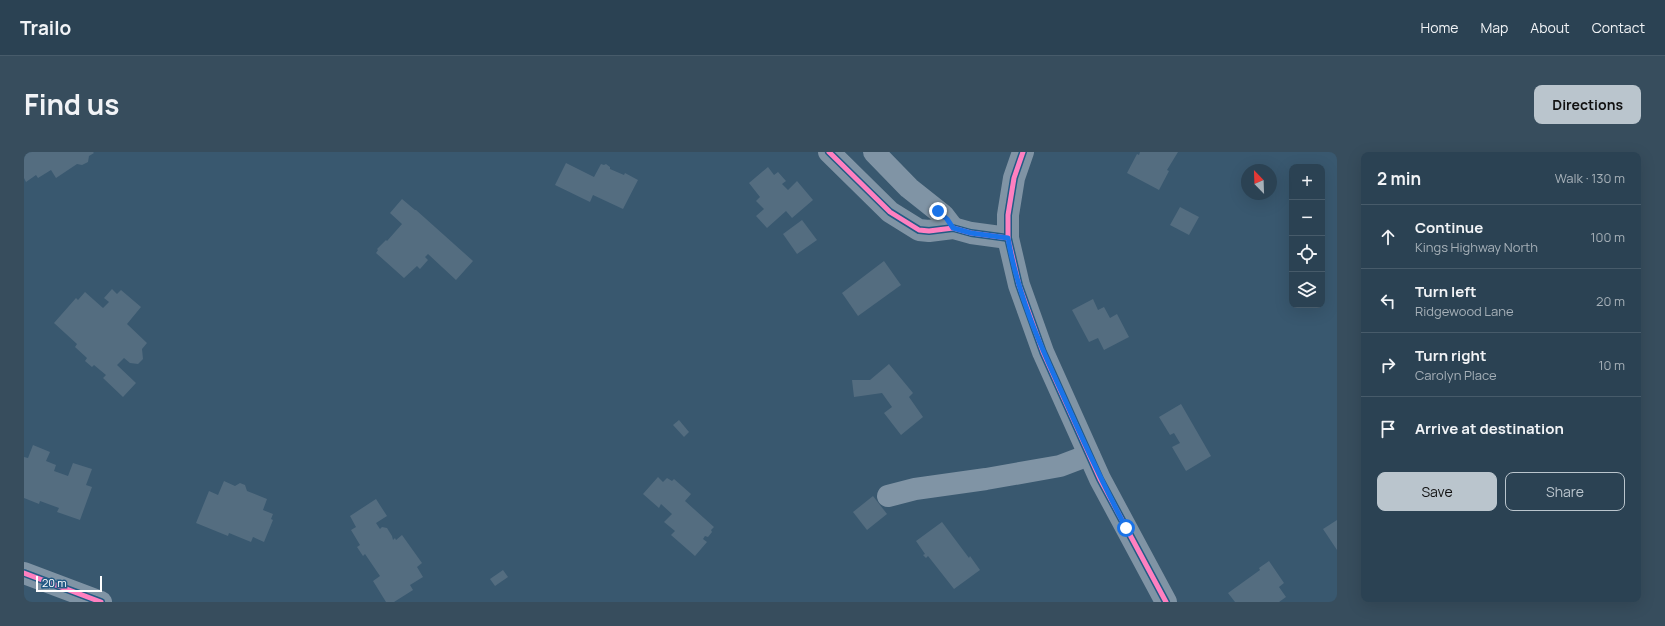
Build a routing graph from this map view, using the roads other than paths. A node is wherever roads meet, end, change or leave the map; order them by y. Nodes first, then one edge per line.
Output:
1 (829, 152) edge
2 (874, 152) edge
3 (1023, 152) edge
4 (953, 228) junction
5 (1008, 238) junction
6 (1089, 455) junction
7 (888, 496) dead end
8 (24, 573) edge
9 (101, 602) edge
10 (1166, 602) edge

1 - 4 street
2 - 4 street
3 - 5 street
4 - 5 street
5 - 6 street
6 - 7 street
6 - 10 street
8 - 9 street

